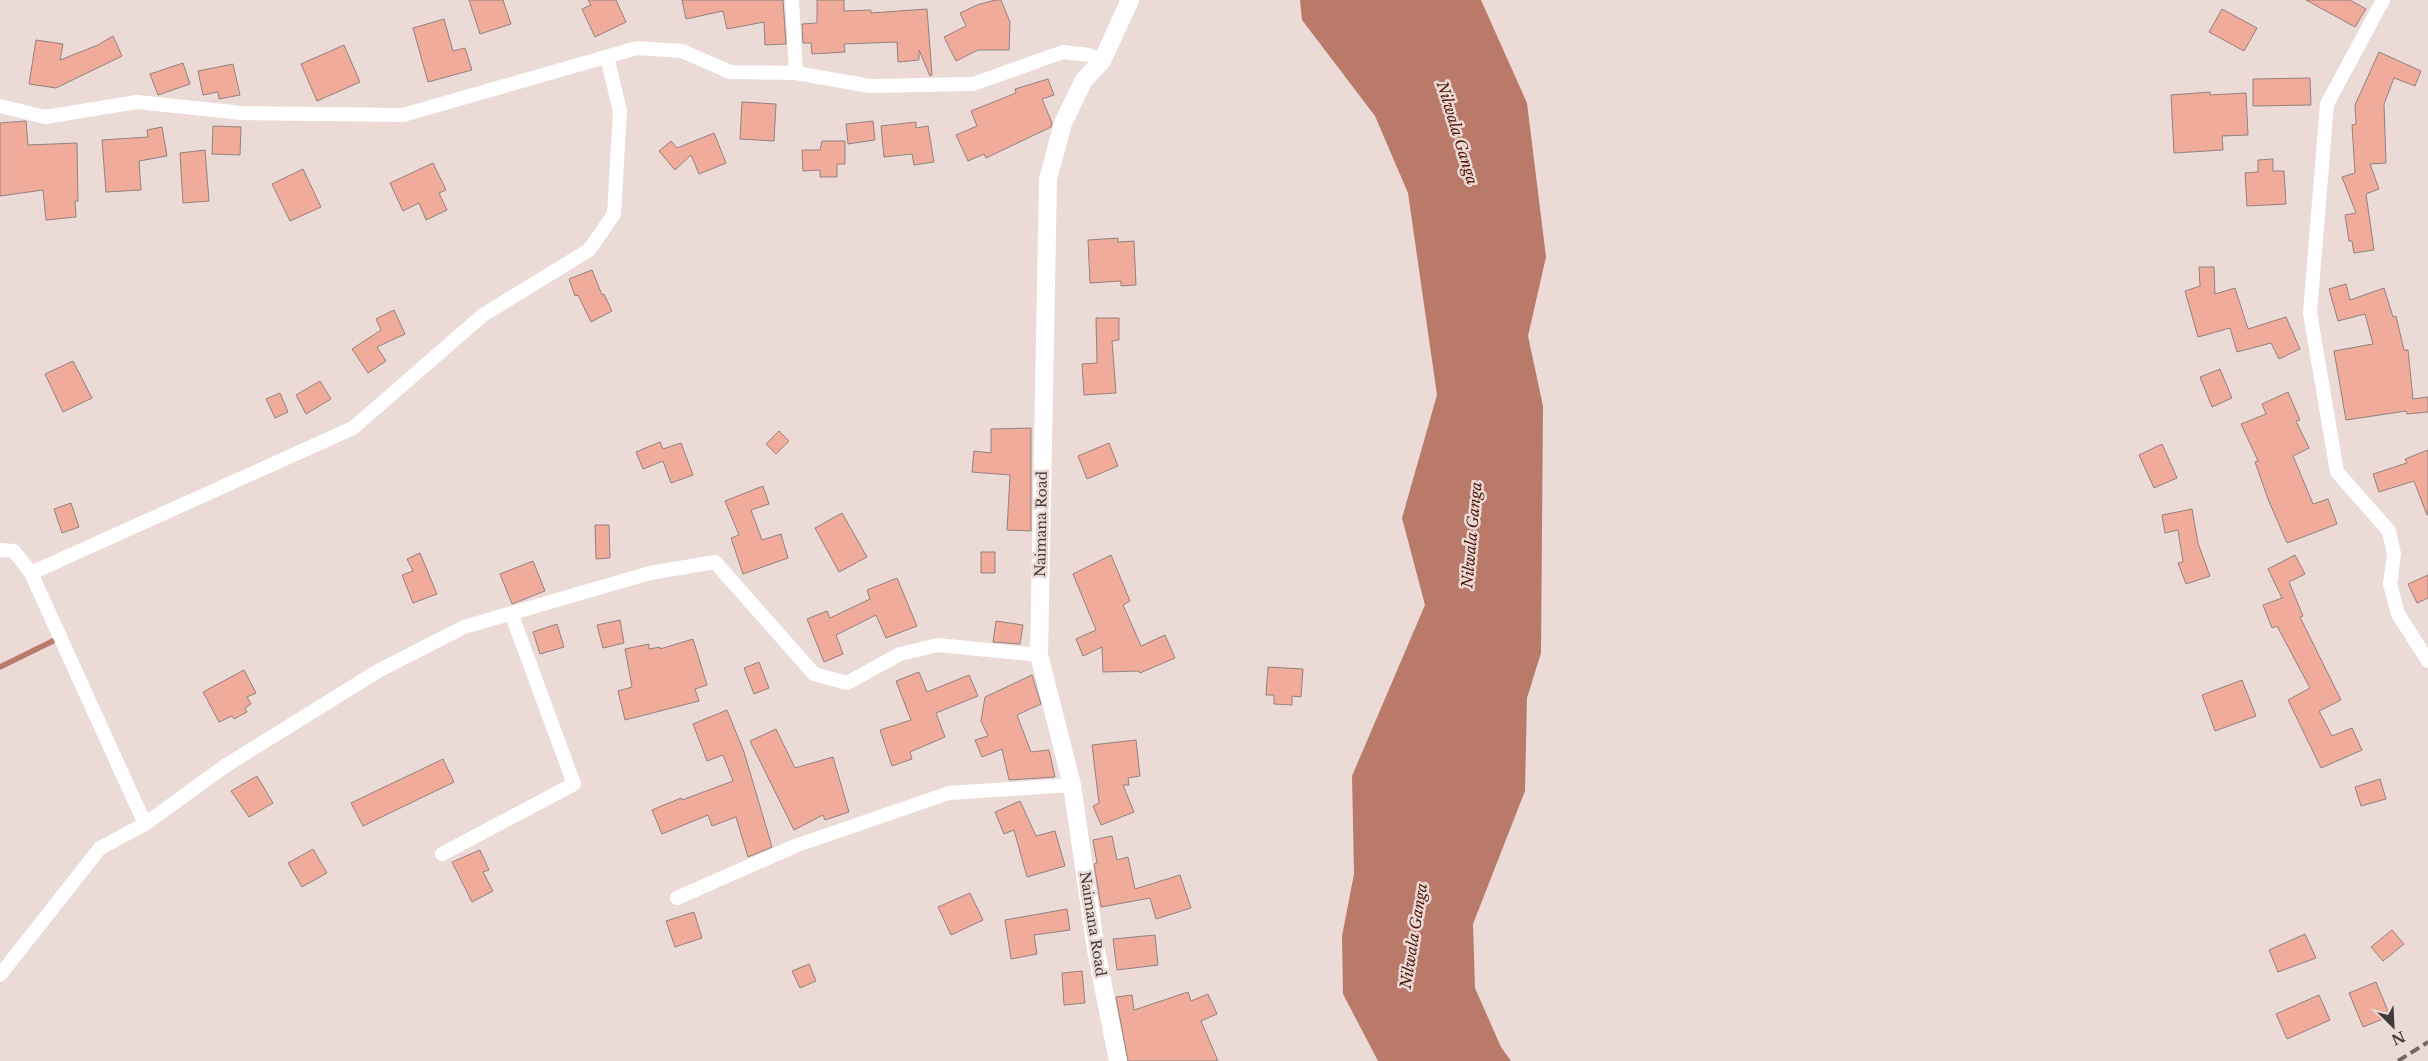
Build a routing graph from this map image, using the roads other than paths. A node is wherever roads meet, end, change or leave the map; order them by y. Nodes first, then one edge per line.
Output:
1 (792, 0) edge
2 (1130, 0) edge
3 (2383, 0) edge
4 (607, 57) junction
5 (1102, 61) junction
6 (796, 73) junction
7 (0, 106) edge
8 (0, 550) edge
9 (31, 573) junction
10 (511, 613) junction
11 (1039, 655) junction
12 (2428, 661) edge
13 (1072, 785) junction
14 (145, 824) junction
15 (442, 854) dead end
16 (677, 898) dead end
17 (0, 974) edge
18 (1118, 1061) edge

1 - 6 street
2 - 5 street, Naimana Road
3 - 12 street
4 - 6 street
4 - 7 street
4 - 9 street
5 - 6 street
5 - 11 street, Naimana Road
8 - 9 street
9 - 14 street
10 - 11 street
10 - 14 street
10 - 15 street
11 - 13 street, Naimana Road
13 - 16 street
13 - 18 street, Naimana Road
14 - 17 street

